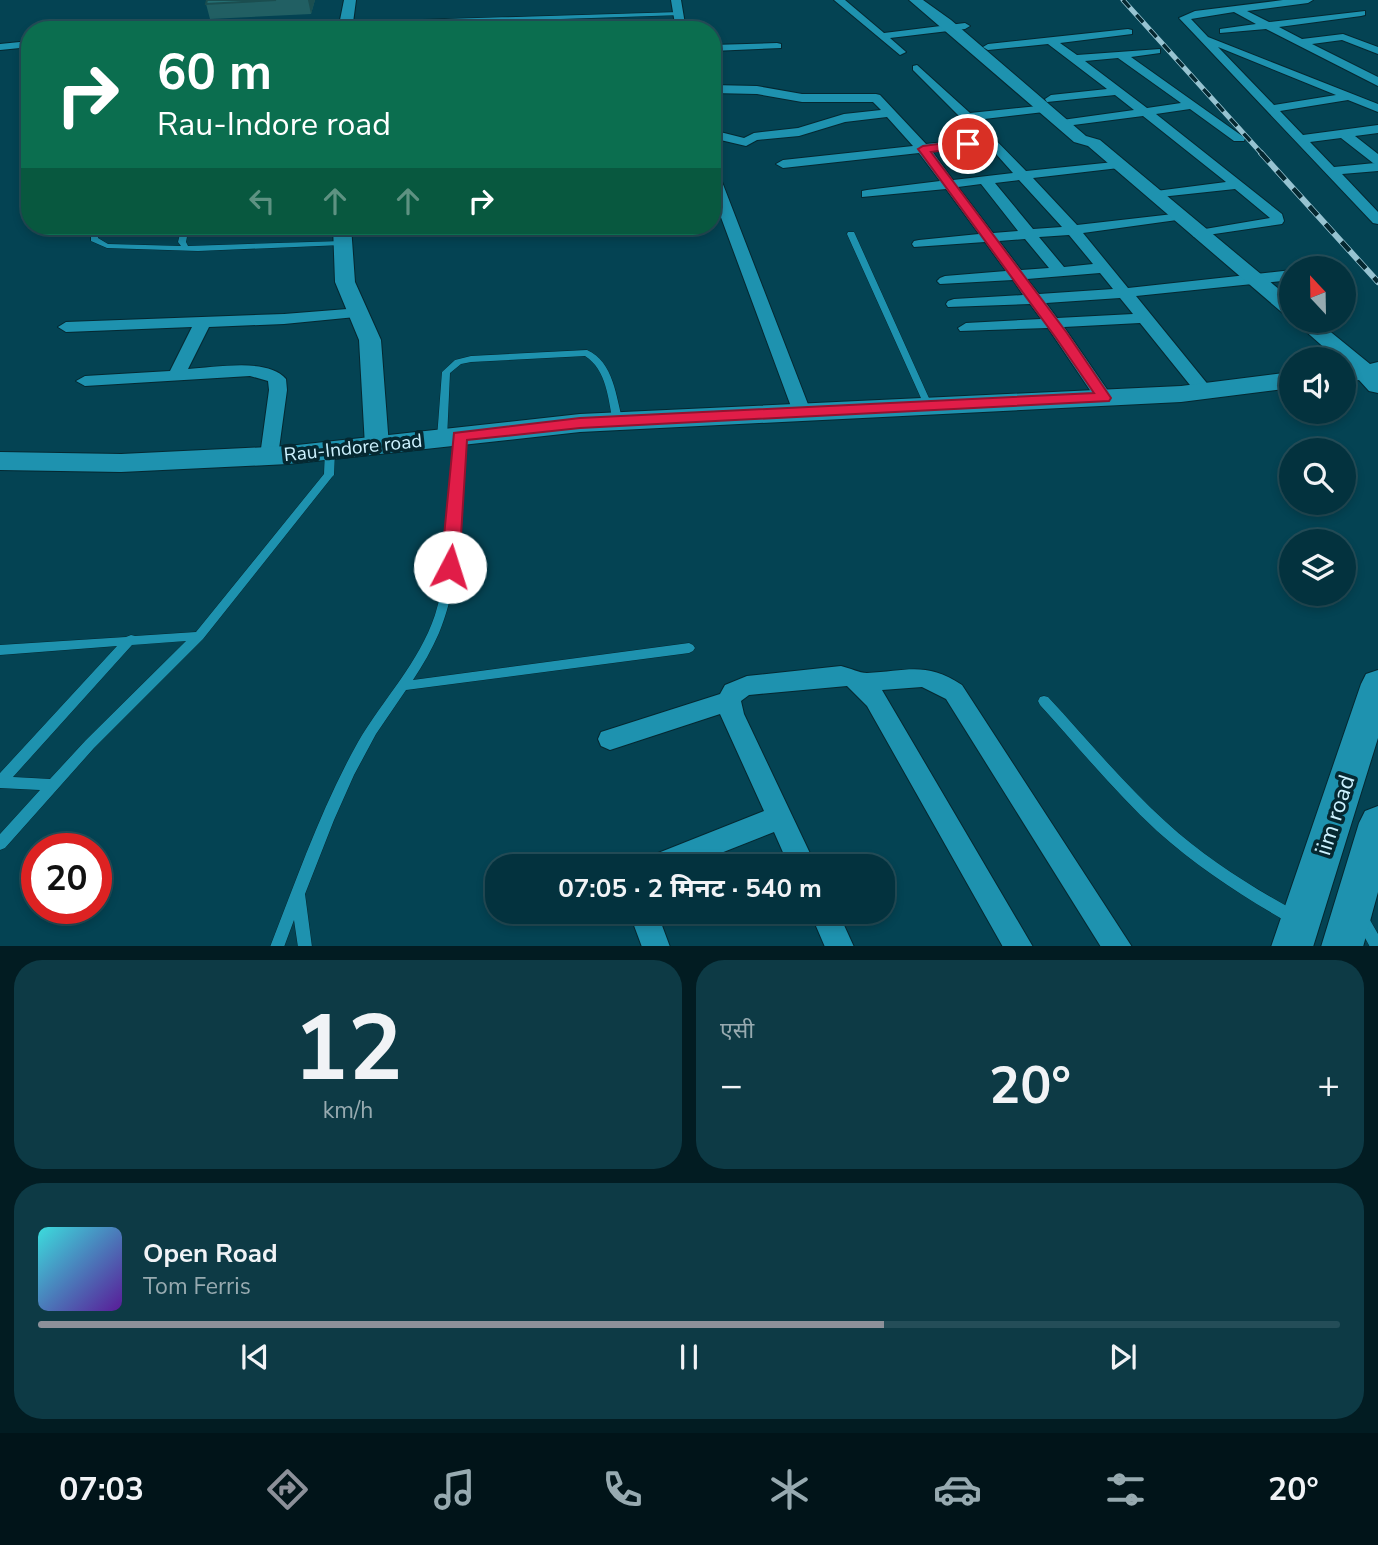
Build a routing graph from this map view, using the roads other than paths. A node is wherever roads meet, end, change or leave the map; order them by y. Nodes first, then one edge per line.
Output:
1 (350, 0) edge
2 (676, 0) edge
3 (862, 0) edge
4 (915, 0) edge
5 (929, 0) edge
6 (1217, 0) edge
7 (1308, 0) edge
8 (841, 1) edge
9 (1236, 9) junction
10 (1361, 13) dead end
11 (680, 14) junction
12 (347, 21) edge
13 (500, 21) edge
14 (680, 21) edge
15 (1267, 25) junction
16 (958, 27) junction
17 (1224, 31) dead end
18 (1128, 32) dead end
19 (882, 36) junction
20 (1203, 37) junction
21 (1050, 40) junction
22 (1300, 42) junction
23 (21, 45) edge
24 (777, 46) dead end
25 (0, 47) edge
26 (988, 47) junction
27 (721, 48) edge
28 (900, 51) dead end
29 (1156, 51) dead end
30 (1378, 51) edge
31 (1120, 54) junction
32 (1074, 59) junction
33 (1378, 65) edge
34 (917, 68) dead end
35 (1352, 69) junction
36 (1378, 82) edge
37 (1378, 88) edge
38 (721, 89) edge
39 (1116, 91) junction
40 (1347, 97) junction
41 (1047, 104) junction
42 (1192, 105) junction
43 (1378, 108) edge
44 (1272, 109) junction
45 (1144, 112) junction
46 (890, 113) junction
47 (967, 117) junction
48 (1077, 122) junction
49 (1062, 124) junction
50 (1378, 129) edge
51 (1343, 133) junction
52 (721, 136) edge
53 (1239, 138) dead end
54 (1301, 139) junction
55 (990, 141) junction
56 (1094, 143) junction
57 (923, 149) junction
58 (1378, 160) edge
59 (783, 164) dead end
60 (1119, 164) junction
61 (1378, 167) edge
62 (1332, 171) junction
63 (1025, 176) junction
64 (985, 180) junction
65 (1239, 184) junction
66 (948, 185) junction
67 (867, 194) dead end
68 (1156, 195) junction
69 (721, 207) edge
70 (1177, 216) junction
71 (1378, 220) edge
72 (1073, 230) junction
73 (851, 234) dead end
74 (1030, 234) junction
75 (1199, 234) junction
76 (94, 235) edge
77 (183, 235) edge
78 (331, 235) edge
79 (342, 235) edge
80 (989, 238) junction
81 (919, 244) dead end
82 (186, 248) junction
83 (1104, 268) junction
84 (1059, 271) junction
85 (1016, 274) junction
86 (1279, 276) edge
87 (1253, 279) junction
88 (945, 281) dead end
89 (1124, 293) junction
90 (1034, 299) junction
91 (1279, 300) edge
92 (954, 304) dead end
93 (360, 313) junction
94 (1144, 318) junction
95 (203, 322) junction
96 (1052, 323) junction
97 (66, 327) dead end
98 (965, 328) dead end
99 (1318, 333) edge
100 (1366, 375) edge
101 (176, 376) junction
102 (85, 381) dead end
103 (1279, 382) edge
104 (1203, 391) junction
105 (1104, 398) junction
106 (929, 407) junction
107 (802, 412) junction
108 (618, 422) junction
109 (450, 437) junction
110 (377, 446) junction
111 (330, 451) junction
112 (269, 456) junction
113 (0, 461) edge
114 (199, 635) junction
115 (131, 639) junction
116 (689, 648) dead end
117 (0, 650) edge
118 (863, 683) junction
119 (1378, 684) edge
120 (403, 686) junction
121 (729, 701) junction
122 (1044, 701) dead end
123 (610, 739) dead end
124 (53, 785) junction
125 (780, 817) junction
126 (1378, 823) edge
127 (0, 844) edge
128 (687, 854) edge
129 (797, 854) edge
130 (1313, 881) junction
131 (298, 893) junction
132 (1354, 905) junction
133 (647, 924) edge
134 (829, 924) edge
135 (1296, 934) edge
136 (277, 946) edge
137 (305, 946) edge
138 (656, 946) edge
139 (840, 946) edge
140 (1018, 946) edge
141 (1117, 946) edge
142 (1342, 946) edge
143 (1377, 946) edge

1 - 12 street
2 - 11 street
3 - 8 street
4 - 16 street
5 - 16 street
6 - 9 street
7 - 9 street
8 - 19 street
9 - 15 street
9 - 20 street
10 - 15 street
11 - 13 lane
11 - 14 street
15 - 17 street
15 - 22 street
16 - 19 street
16 - 26 street
16 - 41 street
18 - 21 street
19 - 28 street
20 - 40 street
20 - 44 street
21 - 26 street
21 - 32 street
22 - 30 street
22 - 35 street
23 - 25 street
24 - 27 street
26 - 41 street
29 - 31 street
31 - 32 street
31 - 42 street
32 - 39 street
33 - 35 street
34 - 47 street
35 - 36 street
37 - 40 street
38 - 46 street
39 - 41 street
39 - 45 street
40 - 43 street
40 - 44 street
41 - 47 street
41 - 48 street
41 - 49 street
42 - 45 street
42 - 53 street
44 - 54 street
45 - 48 street
45 - 65 street
46 - 52 street
46 - 57 street
47 - 55 street
48 - 49 street
48 - 56 street
49 - 56 street
50 - 51 street
51 - 54 street
51 - 58 street
54 - 62 street
55 - 57 street
55 - 63 street
56 - 60 street
57 - 59 street
57 - 66 street
60 - 63 street
60 - 68 street
61 - 62 street
62 - 71 street
63 - 64 street
63 - 72 street
64 - 66 street
64 - 74 street
65 - 68 street
65 - 75 street
66 - 67 street
66 - 80 street
68 - 70 street
69 - 107 street
70 - 72 street
70 - 75 street
72 - 74 street
72 - 83 street
73 - 106 lane
74 - 80 street
74 - 84 street
75 - 87 street
76 - 82 lane
77 - 82 lane
78 - 82 lane
79 - 93 street
80 - 81 street
80 - 85 street
83 - 84 street
83 - 89 street
84 - 85 street
85 - 88 street
85 - 90 street
86 - 87 street
87 - 89 street
87 - 91 street
89 - 90 street
89 - 94 street
90 - 92 street
90 - 96 street
93 - 95 street
93 - 110 street
94 - 96 street
94 - 104 street
95 - 97 street
95 - 101 street
96 - 98 street
96 - 105 street
99 - 100 street
101 - 102 street
101 - 112 street
103 - 104 main road, Rau-Indore road
104 - 105 main road, Rau-Indore road
105 - 106 main road, Rau-Indore road
106 - 107 main road, Rau-Indore road
107 - 108 main road, Rau-Indore road
108 - 109 main road, Rau-Indore road
108 - 109 lane
109 - 110 main road, Rau-Indore road
109 - 120 lane
110 - 111 main road, Rau-Indore road
111 - 112 main road, Rau-Indore road
111 - 114 lane
112 - 113 main road, Rau-Indore road
114 - 115 lane
114 - 124 lane
115 - 117 lane
115 - 124 lane
116 - 120 lane
118 - 121 street
118 - 140 street
118 - 141 street
119 - 130 main road, iim road
120 - 131 lane
121 - 123 street
121 - 125 street
122 - 135 lane
124 - 127 lane
125 - 128 street
125 - 129 street
126 - 132 main road
130 - 132 main road
130 - 135 main road, iim road
131 - 136 lane
131 - 137 lane
132 - 142 main road
132 - 143 lane
133 - 138 street
134 - 139 street

